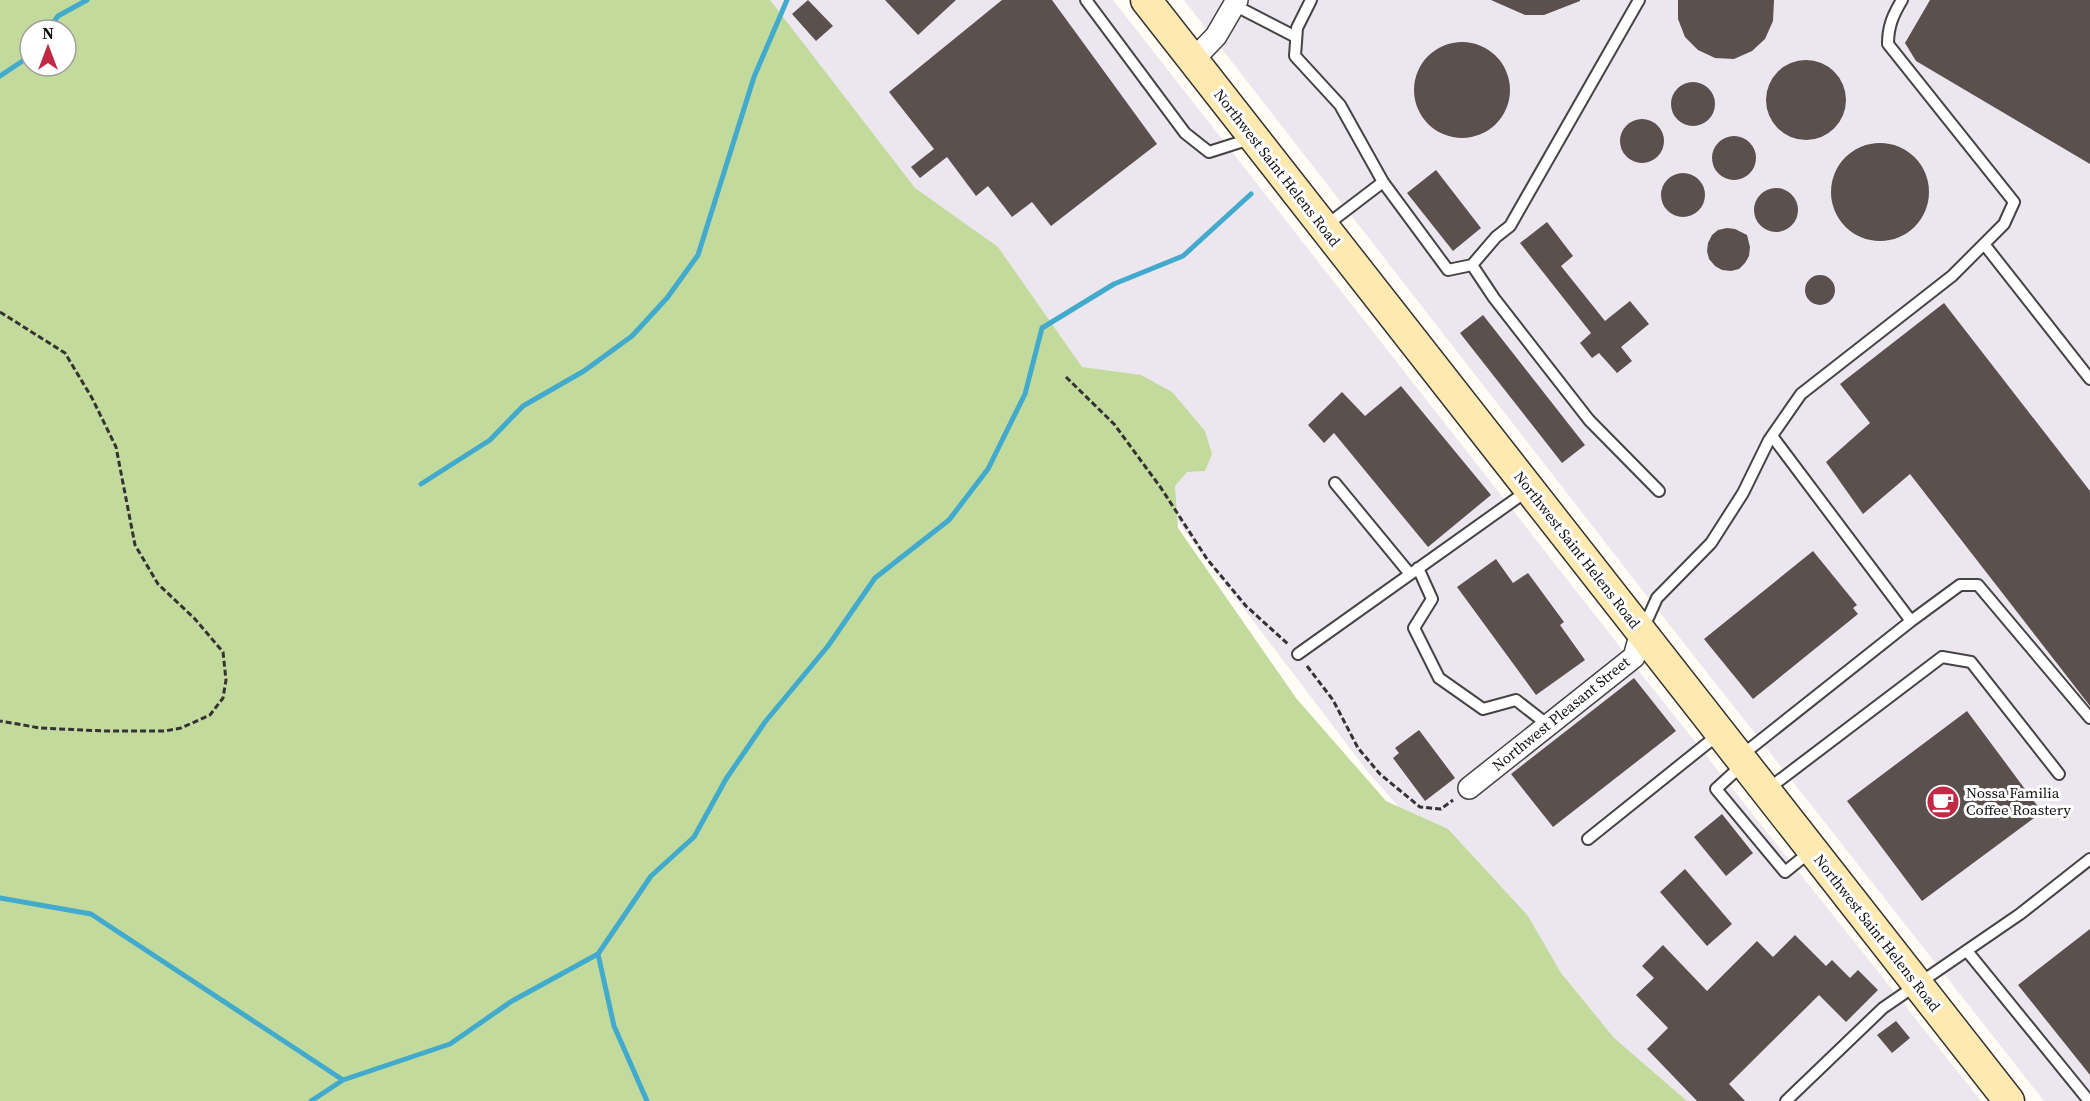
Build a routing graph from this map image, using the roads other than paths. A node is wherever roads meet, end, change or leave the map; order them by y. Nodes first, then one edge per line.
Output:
1 (1086, 0) edge
2 (1146, 0) edge
3 (1311, 0) edge
4 (1639, 0) edge
5 (1902, 0) edge
6 (1235, 2) edge
7 (1296, 37) junction
8 (1193, 60) junction
9 (1254, 138) junction
10 (1383, 182) junction
11 (1324, 227) junction
12 (1984, 244) junction
13 (1472, 265) junction
14 (2090, 379) edge
15 (1772, 436) junction
16 (1335, 483) dead end
17 (1530, 489) junction
18 (1659, 491) dead end
19 (1414, 571) junction
20 (1911, 621) junction
21 (1641, 632) junction
22 (1298, 654) road end
23 (2090, 718) edge
24 (1548, 725) junction
25 (1720, 733) junction
26 (1742, 760) junction
27 (2059, 774) dead end
28 (1469, 788) road end
29 (1766, 791) junction
30 (1588, 839) dead end
31 (1812, 850) junction
32 (2090, 859) edge
33 (1968, 951) junction
34 (1918, 985) junction
35 (2000, 1095) edge
36 (1786, 1101) edge
37 (2089, 1101) edge

1 - 9 lane
2 - 8 main road, Northwest Saint Helens Road
3 - 7 lane
4 - 13 lane
5 - 12 lane
6 - 7 lane
6 - 8 street
7 - 10 lane
8 - 9 main road, Northwest Saint Helens Road
9 - 11 main road, Northwest Saint Helens Road
10 - 11 lane
10 - 13 lane
11 - 17 main road, Northwest Saint Helens Road
12 - 14 lane
12 - 15 lane
13 - 18 lane
15 - 20 lane
15 - 21 lane
16 - 19 lane
17 - 19 lane
17 - 21 main road, Northwest Saint Helens Road
19 - 22 lane
19 - 24 lane
20 - 23 lane
20 - 26 lane
21 - 24 street, Northwest Pleasant Street
21 - 25 main road, Northwest Saint Helens Road
24 - 28 street, Northwest Pleasant Street
25 - 26 main road, Northwest Saint Helens Road
25 - 30 lane
26 - 29 main road, Northwest Saint Helens Road
26 - 31 lane
27 - 29 lane
29 - 31 main road, Northwest Saint Helens Road
31 - 34 main road, Northwest Saint Helens Road
32 - 33 lane
33 - 34 lane
33 - 37 lane
34 - 35 main road, Northwest Saint Helens Road
34 - 36 lane

